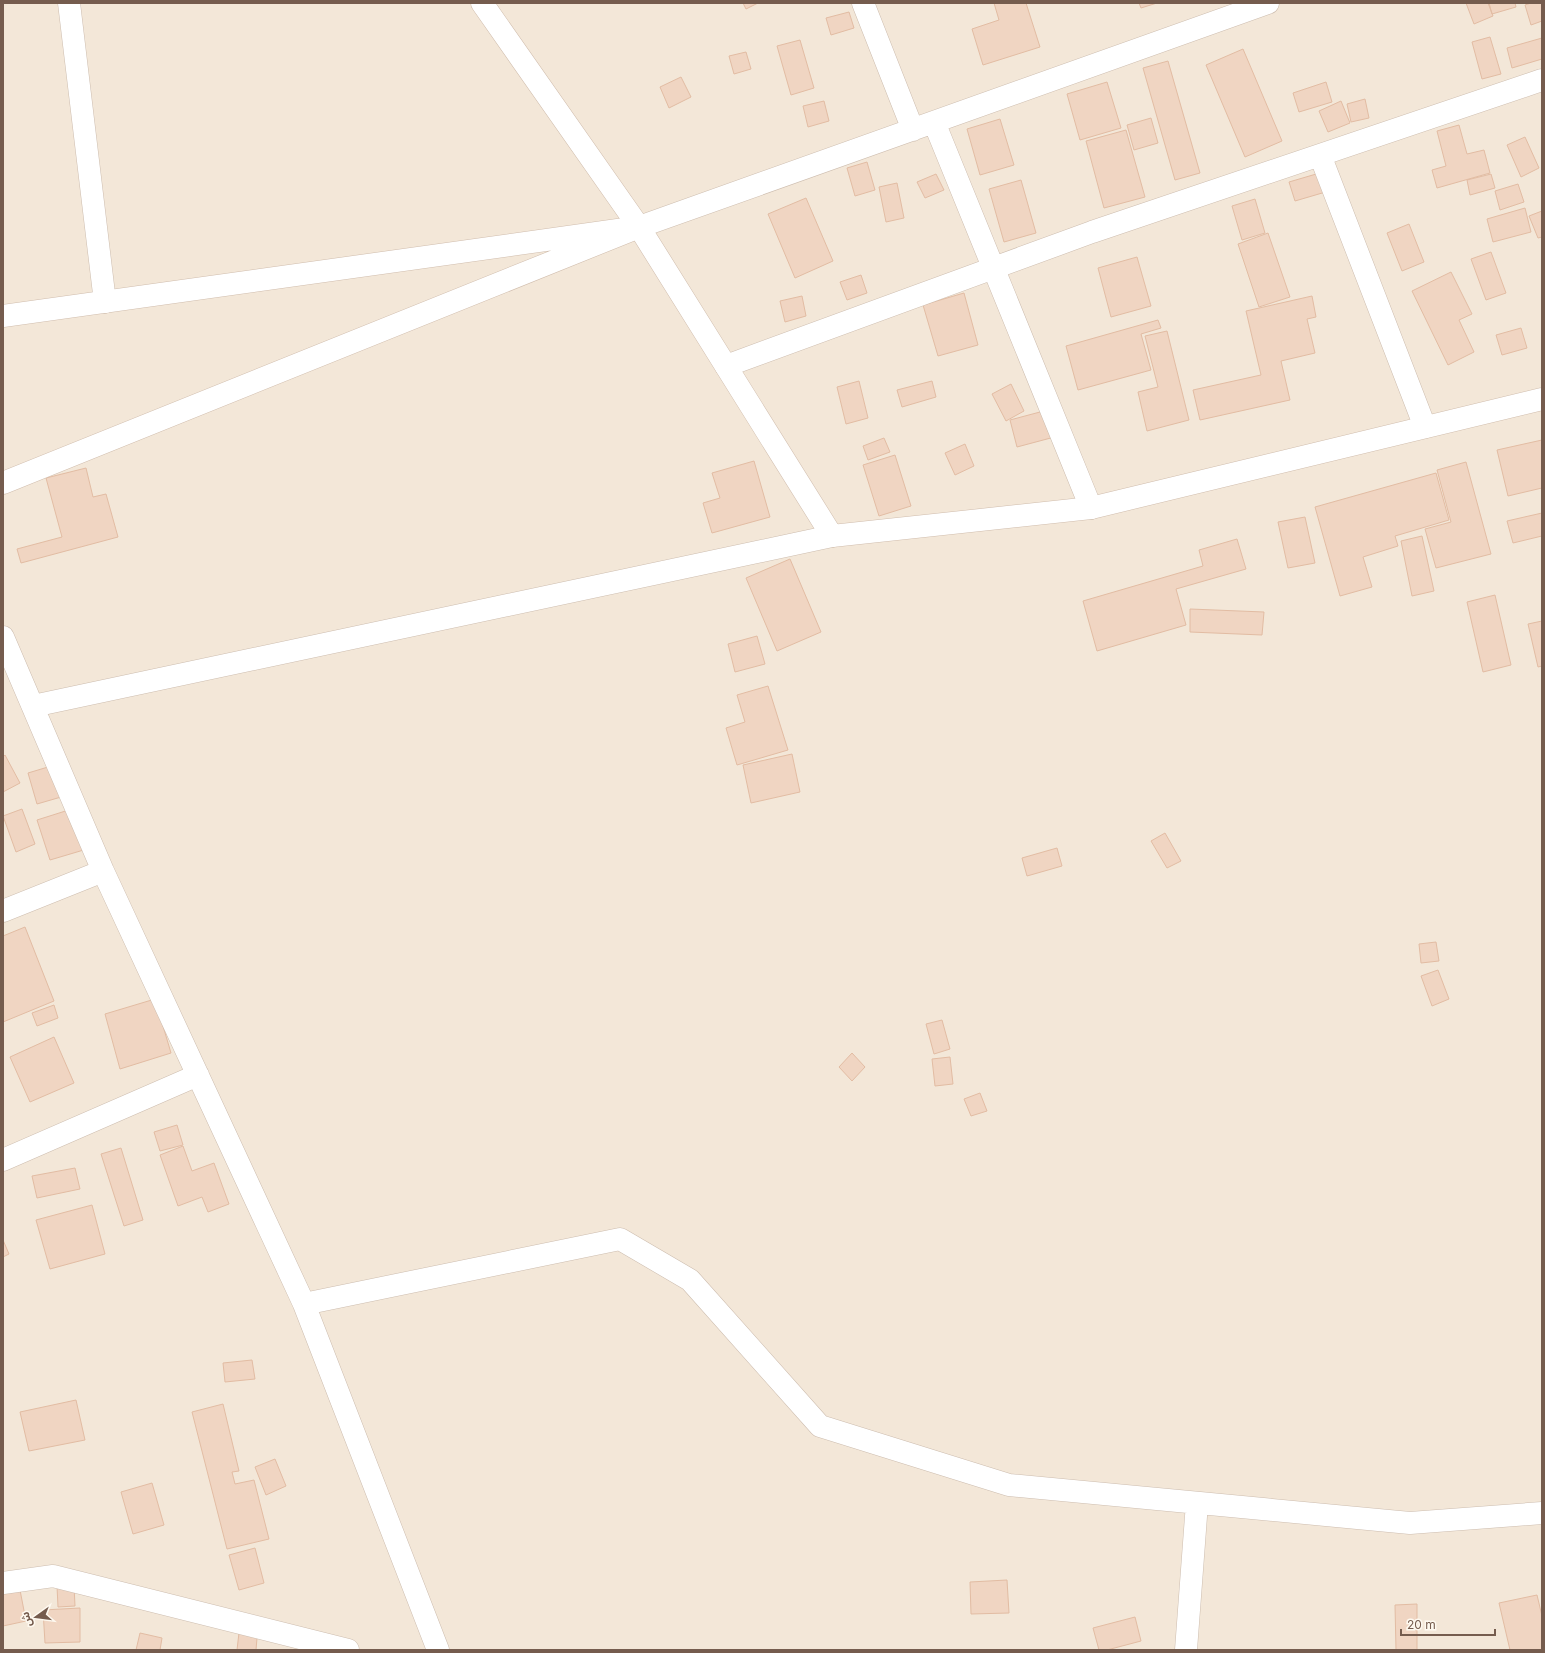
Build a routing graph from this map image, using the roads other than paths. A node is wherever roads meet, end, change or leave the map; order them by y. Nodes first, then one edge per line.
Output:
1 (69, 3) edge
2 (482, 3) edge
3 (863, 3) edge
4 (1268, 3) edge
5 (1542, 80) edge
6 (934, 122) junction
7 (913, 130) junction
8 (1320, 155) junction
9 (639, 227) junction
10 (993, 268) junction
11 (105, 302) junction
12 (3, 316) edge
13 (726, 366) junction
14 (1542, 399) edge
15 (1425, 427) junction
16 (3, 483) edge
17 (1091, 508) junction
18 (832, 536) junction
19 (3, 637) edge
20 (33, 706) junction
21 (103, 871) junction
22 (3, 911) edge
23 (198, 1075) junction
24 (3, 1160) edge
25 (304, 1304) junction
26 (1197, 1503) junction
27 (1542, 1513) edge
28 (3, 1583) edge
29 (348, 1650) edge
30 (438, 1650) edge
31 (1186, 1650) edge

1 - 11 street
2 - 9 street
3 - 7 street
4 - 6 street
5 - 8 street
6 - 7 street
6 - 10 street
7 - 9 street
8 - 10 street
8 - 15 street
9 - 11 street
9 - 13 street
9 - 16 street
10 - 13 street
10 - 17 street
11 - 12 street
13 - 18 street
14 - 15 street
15 - 17 street
17 - 18 street
18 - 20 street
19 - 20 street
20 - 21 street
21 - 22 street
21 - 23 street
23 - 24 street
23 - 25 street
25 - 26 street
25 - 30 street
26 - 27 street
26 - 31 street
28 - 29 street

